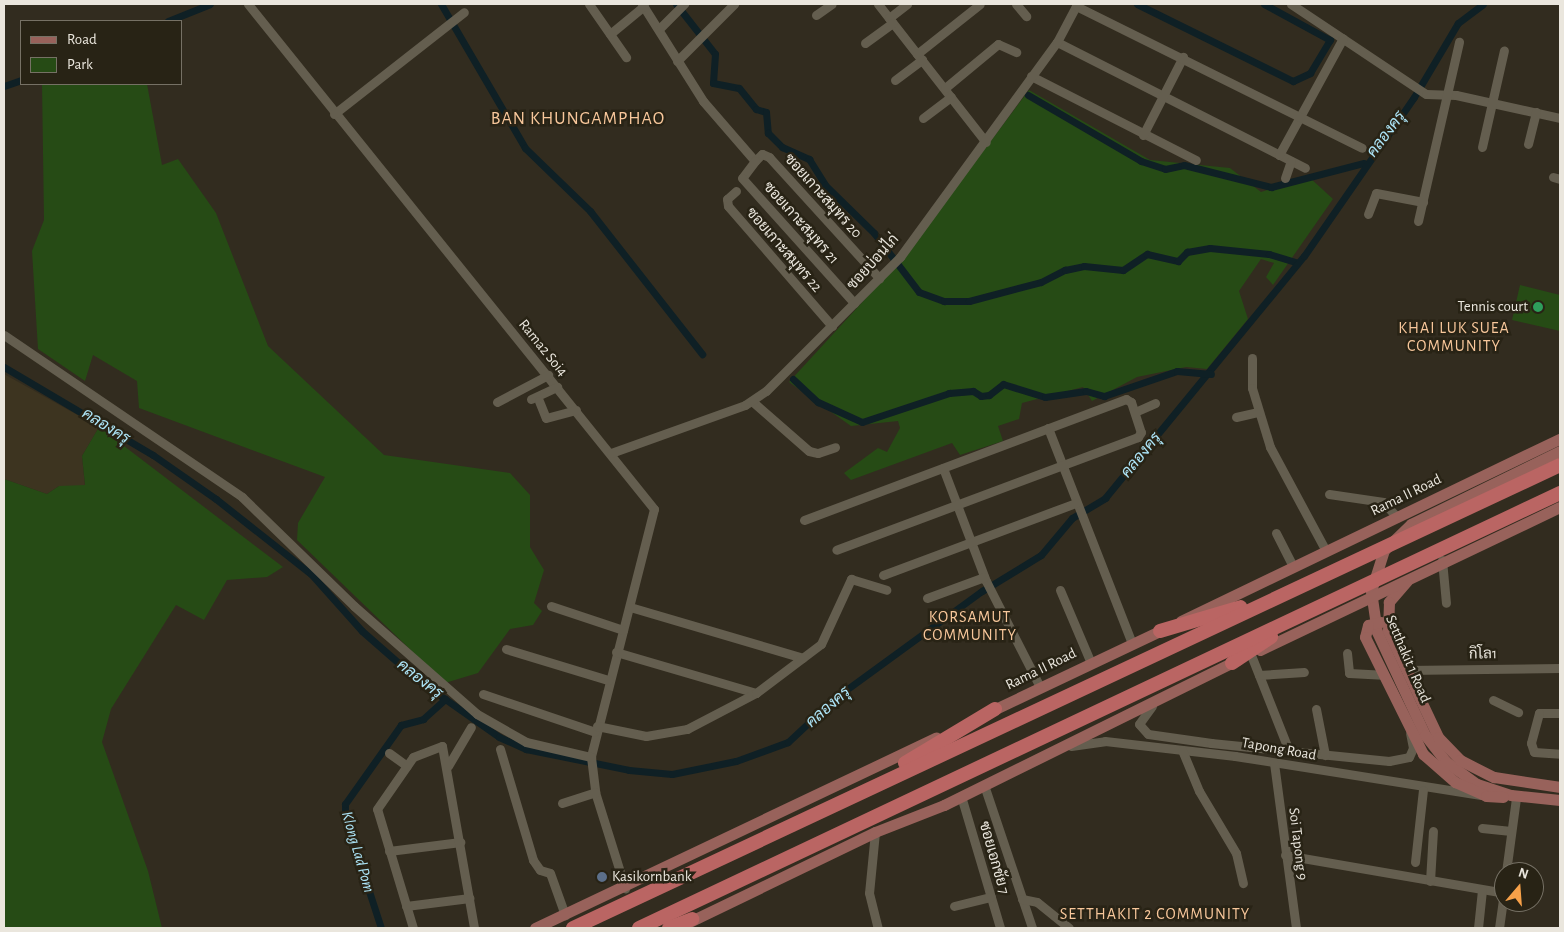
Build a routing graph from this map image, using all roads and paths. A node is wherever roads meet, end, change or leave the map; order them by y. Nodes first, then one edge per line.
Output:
1 (248, 4) edge
2 (589, 4) edge
3 (734, 4) edge
4 (832, 4) edge
5 (878, 4) edge
6 (907, 4) edge
7 (980, 4) edge
8 (1016, 4) edge
9 (1291, 4) edge
10 (643, 5) edge
11 (681, 7) edge
12 (461, 14) dead end
13 (816, 15) dead end
14 (1026, 16) dead end
15 (891, 20) junction
16 (661, 28) junction
17 (610, 34) junction
18 (1342, 38) junction
19 (1057, 42) junction
20 (1459, 42) dead end
21 (865, 43) dead end
22 (1504, 50) dead end
23 (1016, 52) dead end
24 (626, 57) dead end
25 (920, 57) junction
26 (1183, 57) junction
27 (677, 61) junction
28 (1031, 76) junction
29 (895, 80) dead end
30 (945, 88) junction
31 (1448, 95) junction
32 (952, 97) junction
33 (1164, 97) junction
34 (1492, 103) junction
35 (1536, 112) junction
36 (334, 114) junction
37 (1300, 116) junction
38 (923, 118) dead end
39 (1560, 118) edge
40 (1143, 134) junction
41 (986, 142) junction
42 (1528, 144) dead end
43 (1482, 147) dead end
44 (1362, 148) dead end
45 (1279, 155) junction
46 (1196, 160) dead end
47 (1291, 161) junction
48 (755, 162) junction
49 (1305, 168) dead end
50 (1285, 178) dead end
51 (736, 191) dead end
52 (1423, 202) junction
53 (1368, 214) dead end
54 (1418, 222) dead end
55 (879, 278) junction
56 (854, 303) junction
57 (832, 326) junction
58 (4, 335) edge
59 (1252, 358) dead end
60 (548, 375) junction
61 (558, 387) junction
62 (497, 402) dead end
63 (753, 402) junction
64 (1154, 403) dead end
65 (576, 410) junction
66 (1135, 412) junction
67 (1258, 412) junction
68 (1236, 417) dead end
69 (1048, 428) junction
70 (1560, 439) edge
71 (835, 447) dead end
72 (1560, 451) edge
73 (611, 452) junction
74 (1063, 465) junction
75 (1560, 465) edge
76 (943, 468) junction
77 (1560, 493) edge
78 (1328, 494) dead end
79 (958, 505) junction
80 (1560, 507) edge
81 (1078, 509) junction
82 (1397, 518) junction
83 (804, 520) dead end
84 (1276, 533) dead end
85 (972, 542) junction
86 (836, 550) dead end
87 (1326, 552) junction
88 (1442, 560) junction
89 (1293, 567) junction
90 (883, 575) dead end
91 (1413, 575) junction
92 (987, 582) junction
93 (1312, 583) junction
94 (886, 590) dead end
95 (1060, 590) dead end
96 (927, 598) dead end
97 (1446, 603) dead end
98 (551, 606) dead end
99 (630, 607) junction
100 (1309, 611) junction
101 (623, 630) junction
102 (1160, 631) junction
103 (1388, 631) junction
104 (1132, 644) junction
105 (506, 649) dead end
106 (616, 652) junction
107 (1346, 653) dead end
108 (1251, 655) junction
109 (803, 658) junction
110 (1091, 663) junction
111 (1232, 663) junction
112 (1560, 668) edge
113 (1406, 670) junction
114 (1304, 672) dead end
115 (1259, 675) junction
116 (1382, 675) junction
117 (608, 680) junction
118 (1040, 687) junction
119 (756, 693) junction
120 (484, 694) dead end
121 (1493, 700) dead end
122 (1152, 706) junction
123 (995, 709) junction
124 (1316, 709) dead end
125 (1518, 712) dead end
126 (1560, 713) edge
127 (471, 727) dead end
128 (596, 729) junction
129 (1409, 730) junction
130 (1066, 746) junction
131 (500, 749) dead end
132 (1182, 750) junction
133 (1289, 751) junction
134 (389, 753) dead end
135 (1560, 754) edge
136 (1325, 755) junction
137 (592, 758) junction
138 (1274, 763) junction
139 (407, 766) junction
140 (448, 766) junction
141 (984, 785) junction
142 (1560, 787) edge
143 (1423, 790) junction
144 (595, 792) junction
145 (961, 796) junction
146 (1486, 796) junction
147 (1521, 798) junction
148 (1560, 800) edge
149 (562, 803) dead end
150 (831, 806) junction
151 (1482, 828) dead end
152 (1433, 830) dead end
153 (1511, 831) junction
154 (875, 832) junction
155 (460, 842) junction
156 (389, 851) junction
157 (1285, 855) junction
158 (1415, 862) dead end
159 (1507, 862) edge
160 (1430, 881) junction
161 (1243, 883) dead end
162 (625, 888) junction
163 (1482, 890) junction
164 (1494, 891) edge
165 (991, 897) junction
166 (469, 898) junction
167 (1022, 899) junction
168 (406, 906) junction
169 (954, 906) dead end
170 (1501, 912) edge
171 (565, 915) junction
172 (692, 919) junction
173 (413, 928) edge
174 (474, 928) edge
175 (535, 928) edge
176 (573, 928) edge
177 (639, 928) edge
178 (669, 928) edge
179 (679, 928) edge
180 (878, 928) edge
181 (1000, 928) edge
182 (1032, 928) edge
183 (1069, 928) edge
184 (1296, 928) edge
185 (1478, 928) edge
186 (1498, 928) edge

1 - 36 street, Rama2 Soi4
2 - 17 street
3 - 27 street
4 - 13 street
5 - 15 street
6 - 15 street
7 - 25 street
8 - 14 street
9 - 18 street
10 - 16 street
10 - 17 street
11 - 16 street
12 - 36 street
15 - 21 street
15 - 25 street
16 - 27 street
17 - 24 street
18 - 31 street
18 - 37 street
19 - 26 street, ซอยบ่อนไก่
19 - 28 street, ซอยบ่อนไก่
19 - 33 street
20 - 31 street
22 - 34 street
23 - 30 street
25 - 29 street
25 - 30 street
26 - 33 street
26 - 37 street
27 - 48 street
28 - 40 street
28 - 41 street, ซอยบ่อนไก่
30 - 32 street
31 - 34 street
31 - 52 street
32 - 38 street
32 - 41 street
33 - 40 street
33 - 45 street
34 - 35 street
34 - 43 street
35 - 39 street
35 - 42 street
36 - 60 street, Rama2 Soi4
37 - 44 street
37 - 45 street
40 - 46 street
41 - 55 street, ซอยบ่อนไก่
45 - 47 street
47 - 49 street
47 - 50 street
48 - 55 street, ซอยเกาะสมุทร 20
48 - 56 street, ซอยเกาะสมุทร 21
51 - 57 street, ซอยเกาะสมุทร 22
52 - 53 street
52 - 54 street
55 - 56 street, ซอยบ่อนไก่
56 - 57 street, ซอยบ่อนไก่
57 - 63 street, ซอยบ่อนไก่
58 - 137 street
59 - 67 street
60 - 61 street, Rama2 Soi4
60 - 62 street
61 - 65 street, Rama2 Soi4
61 - 65 street
63 - 71 street
63 - 73 street, ซอยบ่อนไก่
64 - 66 street
65 - 73 street, Rama2 Soi4
66 - 69 street
66 - 74 street
67 - 68 street
67 - 87 street
69 - 74 street
69 - 76 street
70 - 82 main road, Rama II Road
72 - 147 main road, Setthakit 1 Road
73 - 99 street, Rama2 Soi4
74 - 79 street
74 - 81 street
75 - 93 highway
76 - 79 street
76 - 83 street
77 - 100 highway
78 - 82 street
79 - 85 street
79 - 86 street
80 - 88 main road
81 - 85 street
81 - 104 street
82 - 87 main road, Rama II Road
84 - 89 street
85 - 90 street
85 - 92 street
87 - 89 main road, Rama II Road
88 - 91 main road
88 - 97 street
89 - 102 main road, Rama II Road
91 - 103 main road, Setthakit 1 Road
91 - 108 main road
92 - 96 street
92 - 118 street
93 - 102 highway
93 - 150 highway
94 - 109 street
95 - 110 street
98 - 101 street
99 - 101 street, Rama2 Soi4
99 - 109 street
100 - 111 highway
100 - 177 highway
101 - 106 street, Rama2 Soi4
102 - 104 main road, Rama II Road
103 - 113 main road, Setthakit 1 Road
103 - 116 main road, Tapong Road
104 - 110 main road, Rama II Road
105 - 117 street
106 - 117 street, Rama2 Soi4
106 - 119 street
107 - 116 street
108 - 111 main road
108 - 115 street
109 - 119 street
110 - 118 main road, Rama II Road
111 - 122 main road
112 - 113 street, กิโล1
113 - 142 main road, Setthakit 1 Road
114 - 115 street
115 - 133 street
116 - 129 main road, Tapong Road
117 - 128 street, Rama2 Soi4
118 - 123 main road, Rama II Road
119 - 128 street
120 - 128 street
121 - 125 street
122 - 130 main road
122 - 133 street, Tapong Road
123 - 150 highway
123 - 162 main road, Rama II Road
124 - 136 street
126 - 135 street
127 - 140 street
128 - 137 street, Rama2 Soi4
129 - 136 street, Tapong Road
129 - 146 main road, Tapong Road
130 - 132 street, Tapong Road
130 - 141 main road
131 - 171 street
132 - 138 street, Tapong Road
132 - 161 street
133 - 136 street, Tapong Road
134 - 139 street
137 - 144 street, Rama2 Soi4
138 - 143 street, Tapong Road
138 - 157 street, Soi Tapong 9
139 - 140 street
139 - 156 street
140 - 155 street
141 - 145 main road
141 - 167 street
143 - 146 street, Tapong Road
143 - 158 street
144 - 149 street
144 - 162 street, Rama2 Soi4
145 - 154 main road
145 - 165 street, ซอยเอกชัย 7
146 - 147 main road, Tapong Road
147 - 148 main road, Setthakit 1 Road
147 - 153 street
150 - 176 highway
151 - 153 street
152 - 160 street
153 - 159 street
154 - 172 main road
154 - 180 street
155 - 156 street
155 - 166 street
156 - 168 street
157 - 160 street
157 - 184 street, Soi Tapong 9
160 - 163 street
162 - 171 main road, Rama II Road
163 - 164 street
163 - 185 street
165 - 169 street
165 - 181 street, ซอยเอกชัย 7
166 - 168 street
166 - 174 street
167 - 182 street
167 - 183 street
168 - 173 street
170 - 186 street
171 - 175 main road, Rama II Road
172 - 178 highway
172 - 179 main road

